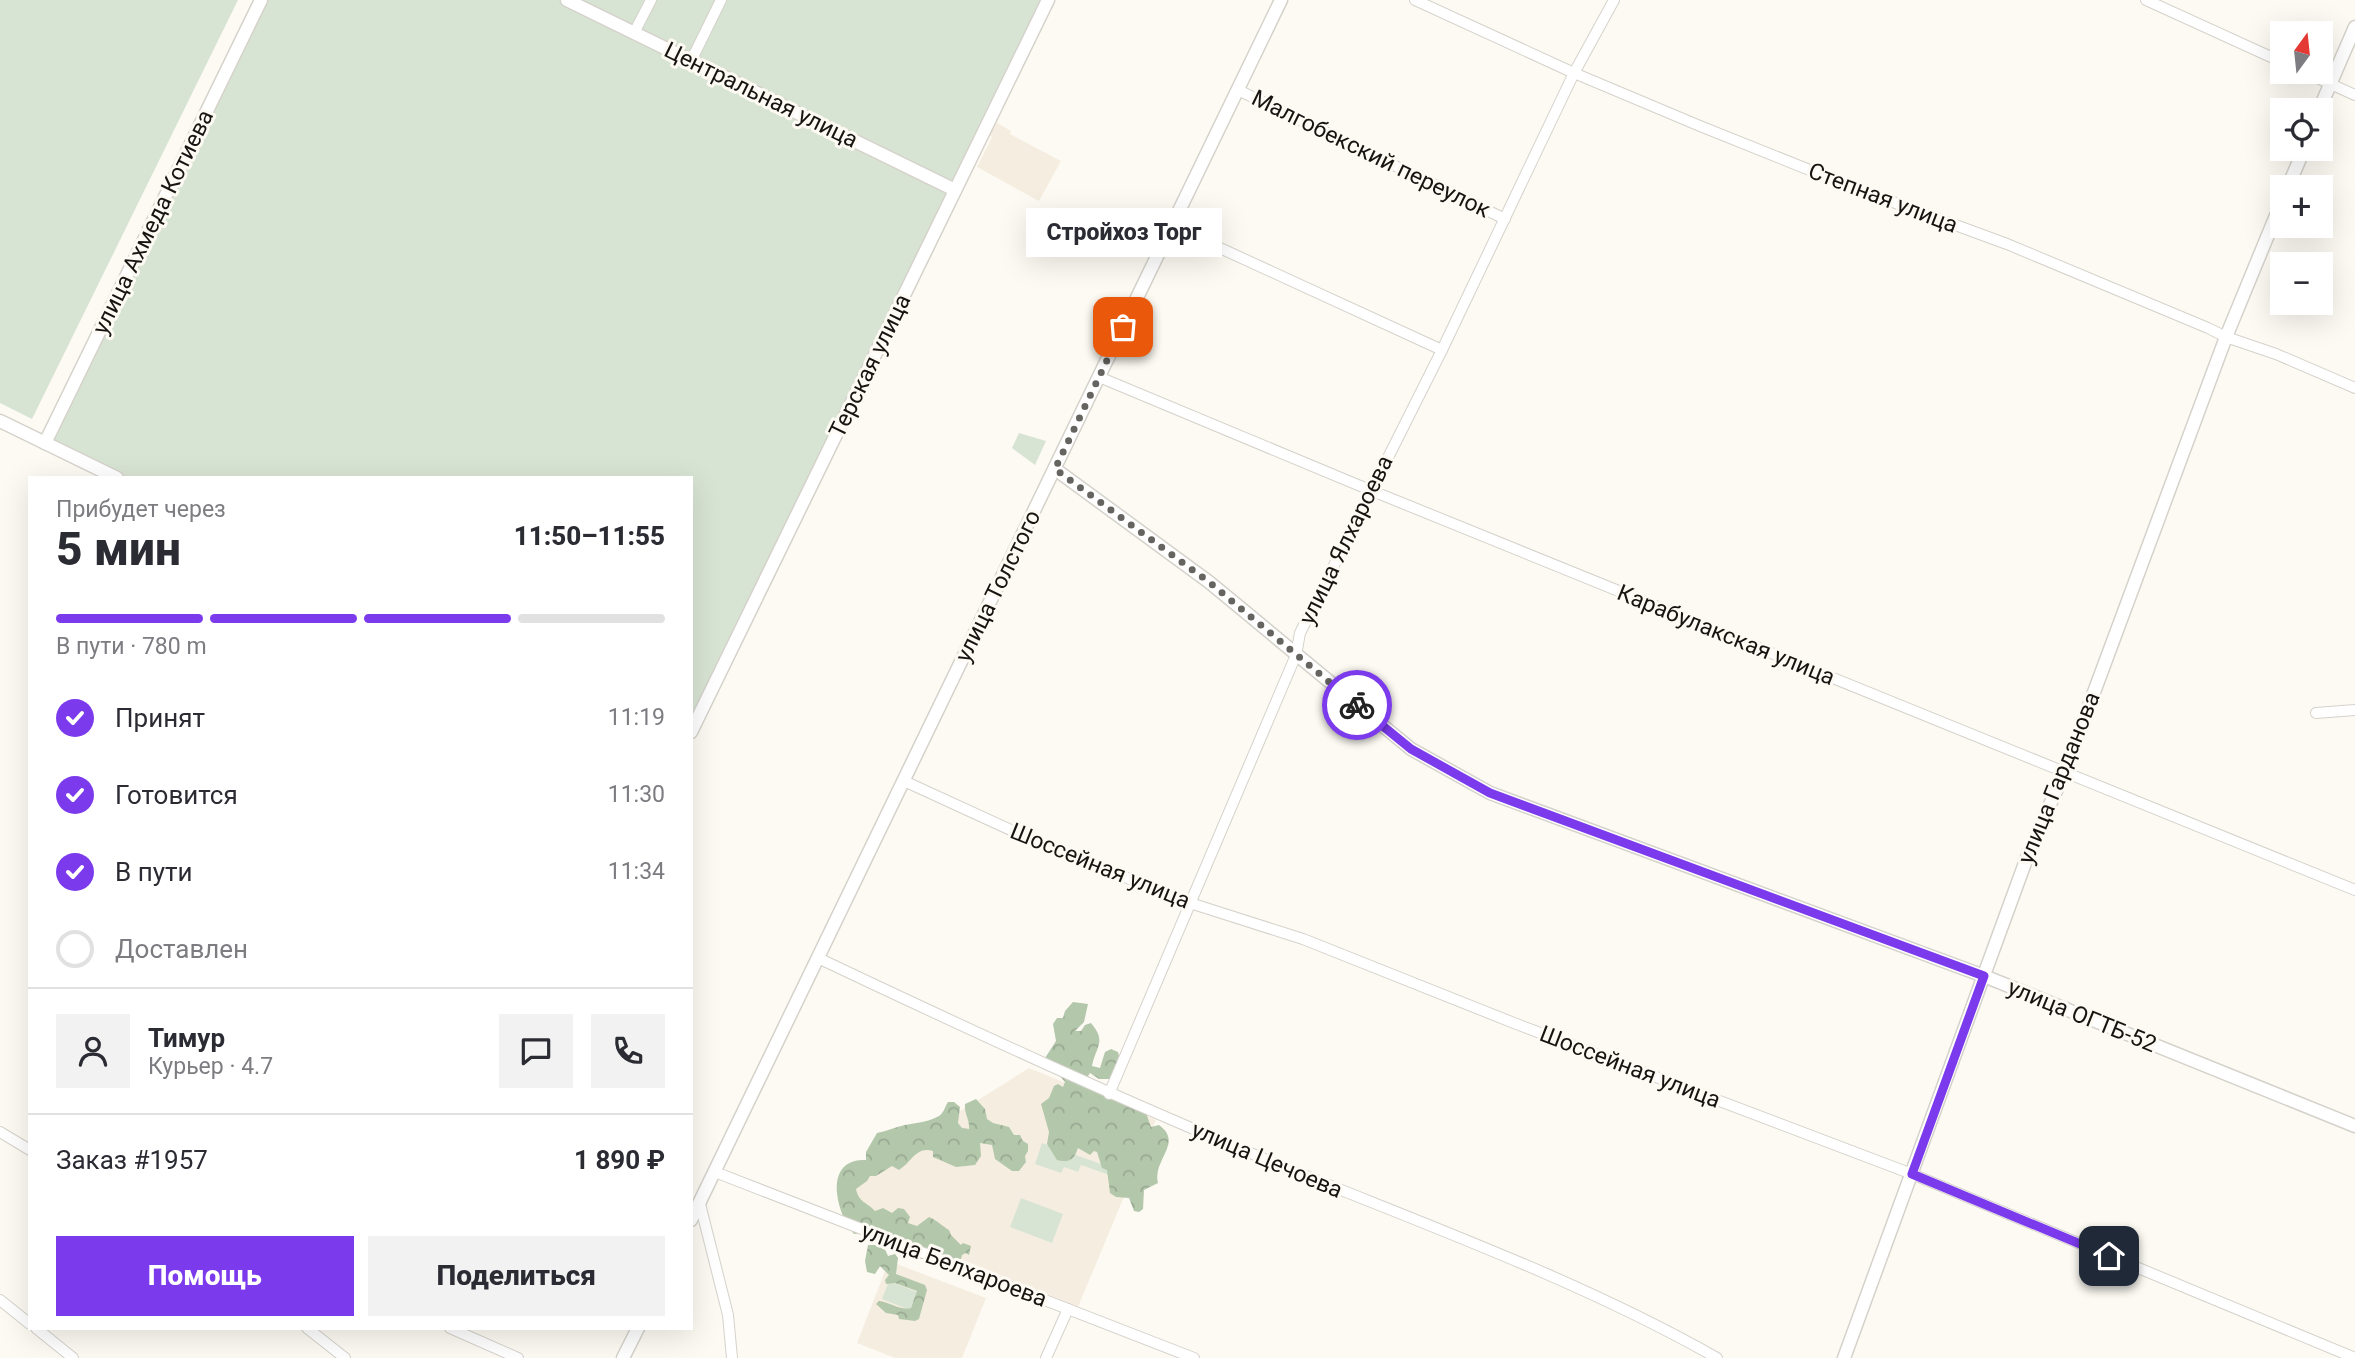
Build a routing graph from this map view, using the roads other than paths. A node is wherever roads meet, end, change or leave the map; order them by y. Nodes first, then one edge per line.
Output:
1 (261, 0) edge
2 (567, 0) edge
3 (651, 0) edge
4 (721, 0) edge
5 (1048, 0) edge
6 (1281, 0) edge
7 (1415, 0) edge
8 (1614, 0) edge
9 (2146, 0) edge
10 (2355, 27) edge
11 (634, 33) junction
12 (2270, 57) edge
13 (691, 61) junction
14 (1574, 73) junction
15 (2333, 77) edge
16 (2330, 84) joint
17 (1238, 90) junction
18 (2355, 95) edge
19 (2324, 98) edge
20 (955, 190) junction
21 (1505, 219) junction
22 (1172, 226) junction
23 (2270, 230) edge
24 (2226, 337) junction
25 (1442, 350) junction
26 (1099, 377) junction
27 (2355, 388) edge
28 (0, 421) edge
29 (45, 443) junction
30 (1055, 469) junction
31 (113, 476) edge
32 (1370, 490) junction
33 (1297, 655) junction
34 (2355, 709) edge
35 (2316, 713) dead end
36 (693, 728) edge
37 (2064, 773) junction
38 (904, 781) junction
39 (2355, 890) edge
40 (1191, 903) junction
41 (818, 958) junction
42 (1984, 976) junction
43 (1109, 1094) junction
44 (2355, 1126) edge
45 (0, 1132) edge
46 (28, 1149) edge
47 (715, 1172) junction
48 (1912, 1174) junction
49 (700, 1204) junction
50 (693, 1216) edge
51 (693, 1216) edge
52 (0, 1300) edge
53 (1068, 1309) junction
54 (28, 1322) edge
55 (38, 1330) edge
56 (310, 1330) edge
57 (455, 1330) edge
58 (637, 1330) edge
59 (73, 1358) edge
60 (345, 1358) edge
61 (518, 1358) edge
62 (623, 1358) edge
63 (732, 1358) edge
64 (1046, 1358) edge
65 (1194, 1358) edge
66 (1717, 1358) edge
67 (1844, 1358) edge
68 (2355, 1358) edge

1 - 29 street, улица Ахмеда Котиева
2 - 11 street, Центральная улица
3 - 11 street
4 - 13 street
5 - 20 street, Терская улица
6 - 17 street, улица Толстого
7 - 14 street, Степная улица
8 - 14 street, улица Ялхароева
9 - 12 street
10 - 15 street
11 - 13 street, Центральная улица
13 - 20 street, Центральная улица
14 - 21 street, улица Ялхароева
14 - 24 street, Степная улица
16 - 18 street
16 - 19 street
17 - 21 street, Малгобекский переулок
17 - 22 street, улица Толстого
20 - 36 street, Терская улица
21 - 25 street, улица Ялхароева
22 - 25 street
22 - 26 street, улица Толстого
23 - 24 street, улица Гарданова
24 - 27 street, Степная улица
24 - 37 street, улица Гарданова
25 - 32 street, улица Ялхароева
26 - 30 street, улица Толстого
26 - 32 street, Карабулакская улица
28 - 29 street
29 - 31 street
30 - 33 street, улица ОГТБ-52
30 - 38 street, улица Толстого
32 - 33 street, улица Ялхароева
32 - 37 street, Карабулакская улица
33 - 40 street, улица Ялхароева
33 - 42 street, улица ОГТБ-52
34 - 35 street
37 - 39 street, Карабулакская улица
37 - 42 street, улица Гарданова
38 - 40 street, Шоссейная улица
38 - 41 street, улица Толстого
40 - 43 street, улица Ялхароева
40 - 48 street, Шоссейная улица
41 - 43 street, улица Цечоева
41 - 47 street, улица Толстого
42 - 44 street, улица ОГТБ-52
42 - 48 street, улица Гарданова
43 - 66 street, улица Цечоева
45 - 46 street
47 - 49 street
47 - 50 street
47 - 53 street, улица Белхароева
48 - 67 street, улица Гарданова
48 - 68 street, Шоссейная улица
49 - 51 street
49 - 63 street
52 - 54 street
53 - 64 street
53 - 65 street, улица Белхароева
55 - 59 street
56 - 60 street
57 - 61 street
58 - 62 street

